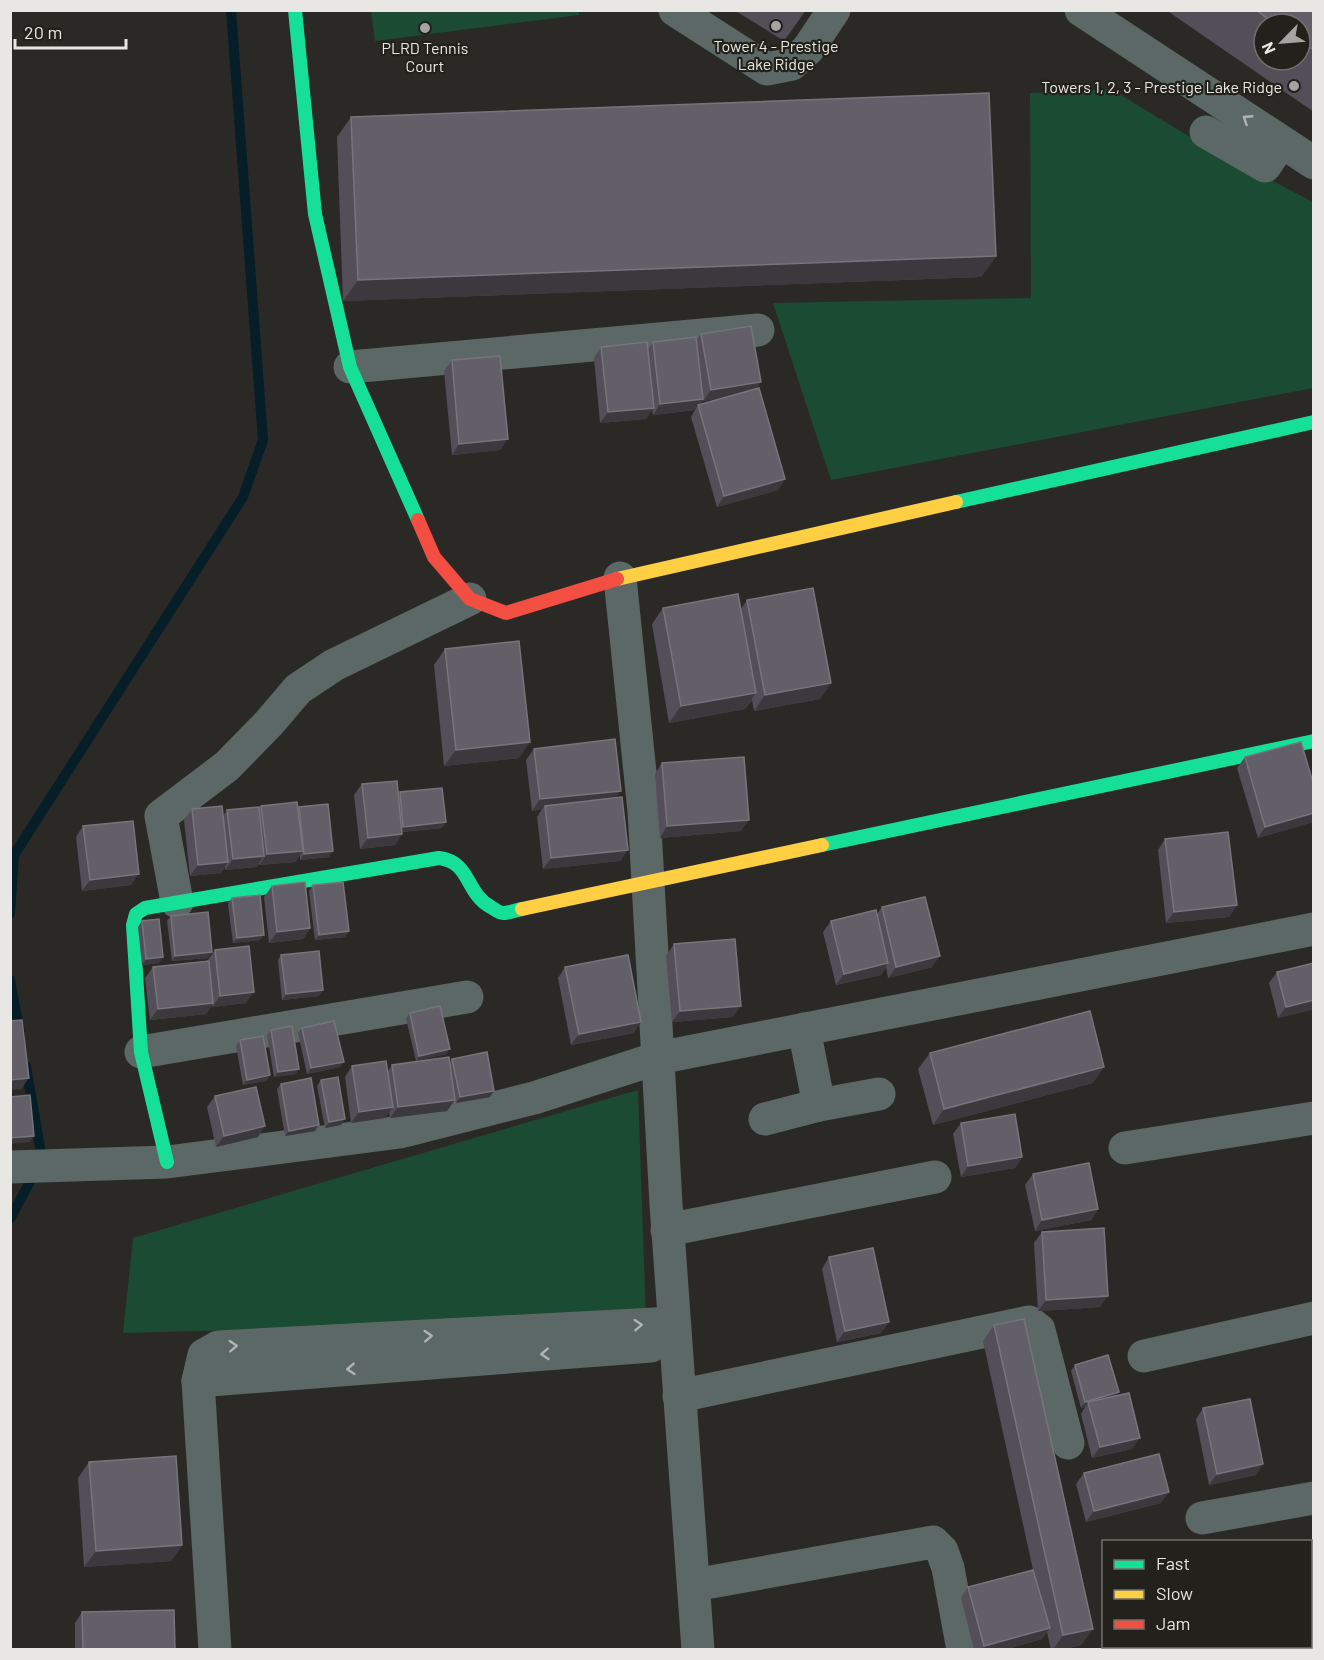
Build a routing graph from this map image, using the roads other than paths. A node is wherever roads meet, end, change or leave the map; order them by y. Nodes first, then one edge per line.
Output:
1 (295, 10) edge
2 (675, 10) edge
3 (834, 10) edge
4 (1081, 10) edge
5 (1206, 132) dead end
6 (1281, 142) junction
7 (1314, 163) edge
8 (758, 330) dead end
9 (350, 366) junction
10 (1314, 422) edge
11 (620, 578) junction
12 (470, 599) junction
13 (1314, 741) edge
14 (649, 882) junction
15 (177, 902) junction
16 (1314, 928) edge
17 (467, 997) dead end
18 (804, 1029) junction
19 (141, 1052) junction
20 (658, 1058) junction
21 (879, 1094) dead end
22 (819, 1105) junction
23 (1314, 1118) edge
24 (765, 1119) dead end
25 (1125, 1148) dead end
26 (167, 1162) junction
27 (10, 1167) edge
28 (935, 1177) dead end
29 (668, 1230) junction
30 (1314, 1318) edge
31 (675, 1333) junction
32 (1144, 1356) dead end
33 (679, 1396) junction
34 (1068, 1443) dead end
35 (1314, 1498) edge
36 (1202, 1518) dead end
37 (694, 1585) junction
38 (215, 1650) edge
39 (698, 1650) edge
40 (963, 1650) edge

1 - 9 street
2 - 3 street
6 -> 4 street
5 - 6 street
6 - 7 street
8 - 9 street
9 - 12 street
10 - 11 street
11 - 12 street
11 - 14 street
12 - 15 street
13 - 14 street
14 - 15 street
14 - 20 street
15 - 19 street
16 - 18 street
17 - 19 street
18 - 20 street
18 - 22 street
19 - 26 street
20 - 26 street
20 - 29 street
21 - 22 street
22 - 24 street
23 - 25 street
26 - 27 street
28 - 29 street
29 - 31 street
30 - 32 street
31 - 33 street
31 - 38 street
33 - 34 street
33 - 37 street
35 - 36 street
37 - 39 street
37 - 40 street

